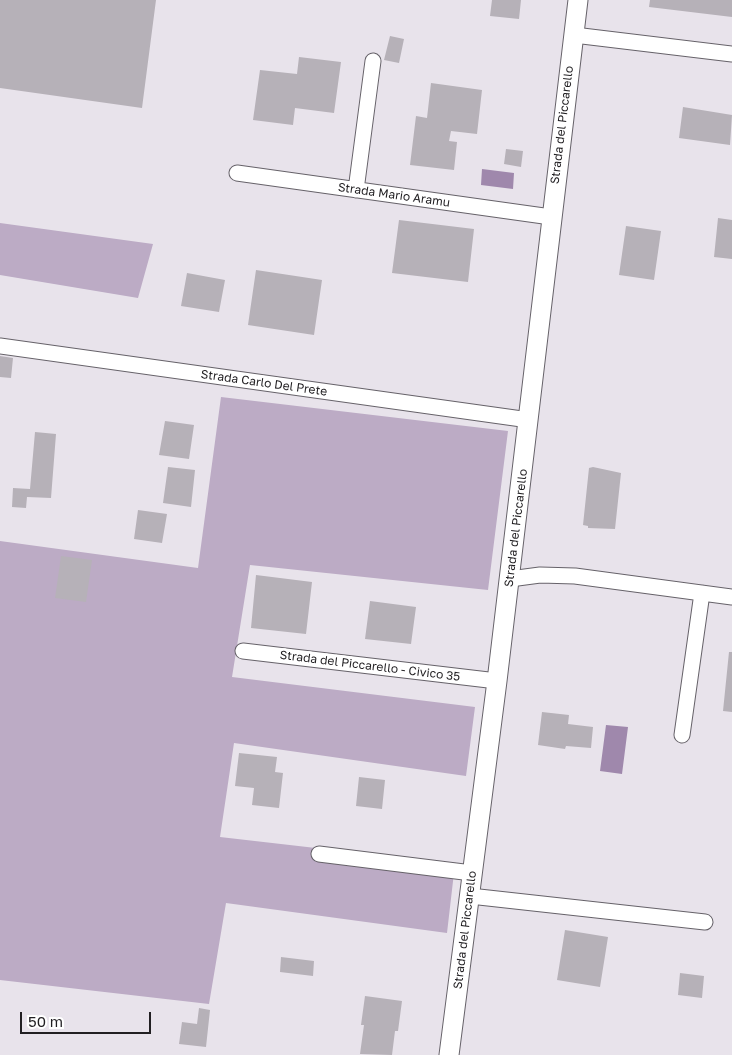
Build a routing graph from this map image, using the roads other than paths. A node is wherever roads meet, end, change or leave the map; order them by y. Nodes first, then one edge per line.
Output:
1 (578, 0) edge
2 (574, 35) junction
3 (732, 54) edge
4 (373, 61) dead end
5 (237, 173) dead end
6 (356, 190) junction
7 (551, 218) junction
8 (0, 346) edge
9 (529, 420) junction
10 (510, 579) junction
11 (702, 593) junction
12 (732, 597) edge
13 (243, 651) dead end
14 (497, 681) junction
15 (682, 735) dead end
16 (319, 854) dead end
17 (472, 874) junction
18 (470, 896) junction
19 (705, 922) dead end
20 (449, 1055) edge

1 - 2 street, Strada del Piccarello
2 - 3 street
2 - 7 street, Strada del Piccarello
4 - 6 street
5 - 6 street, Strada Mario Aramu
6 - 7 street, Strada Mario Aramu
7 - 9 street, Strada del Piccarello
8 - 9 street, Strada Carlo Del Prete
9 - 10 street, Strada del Piccarello
10 - 11 street
10 - 14 street, Strada del Piccarello
11 - 12 street
11 - 15 street
13 - 14 street, Strada del Piccarello - Civico 35
14 - 17 street, Strada del Piccarello
16 - 17 street
17 - 18 street, Strada del Piccarello
18 - 19 street
18 - 20 street, Strada del Piccarello

